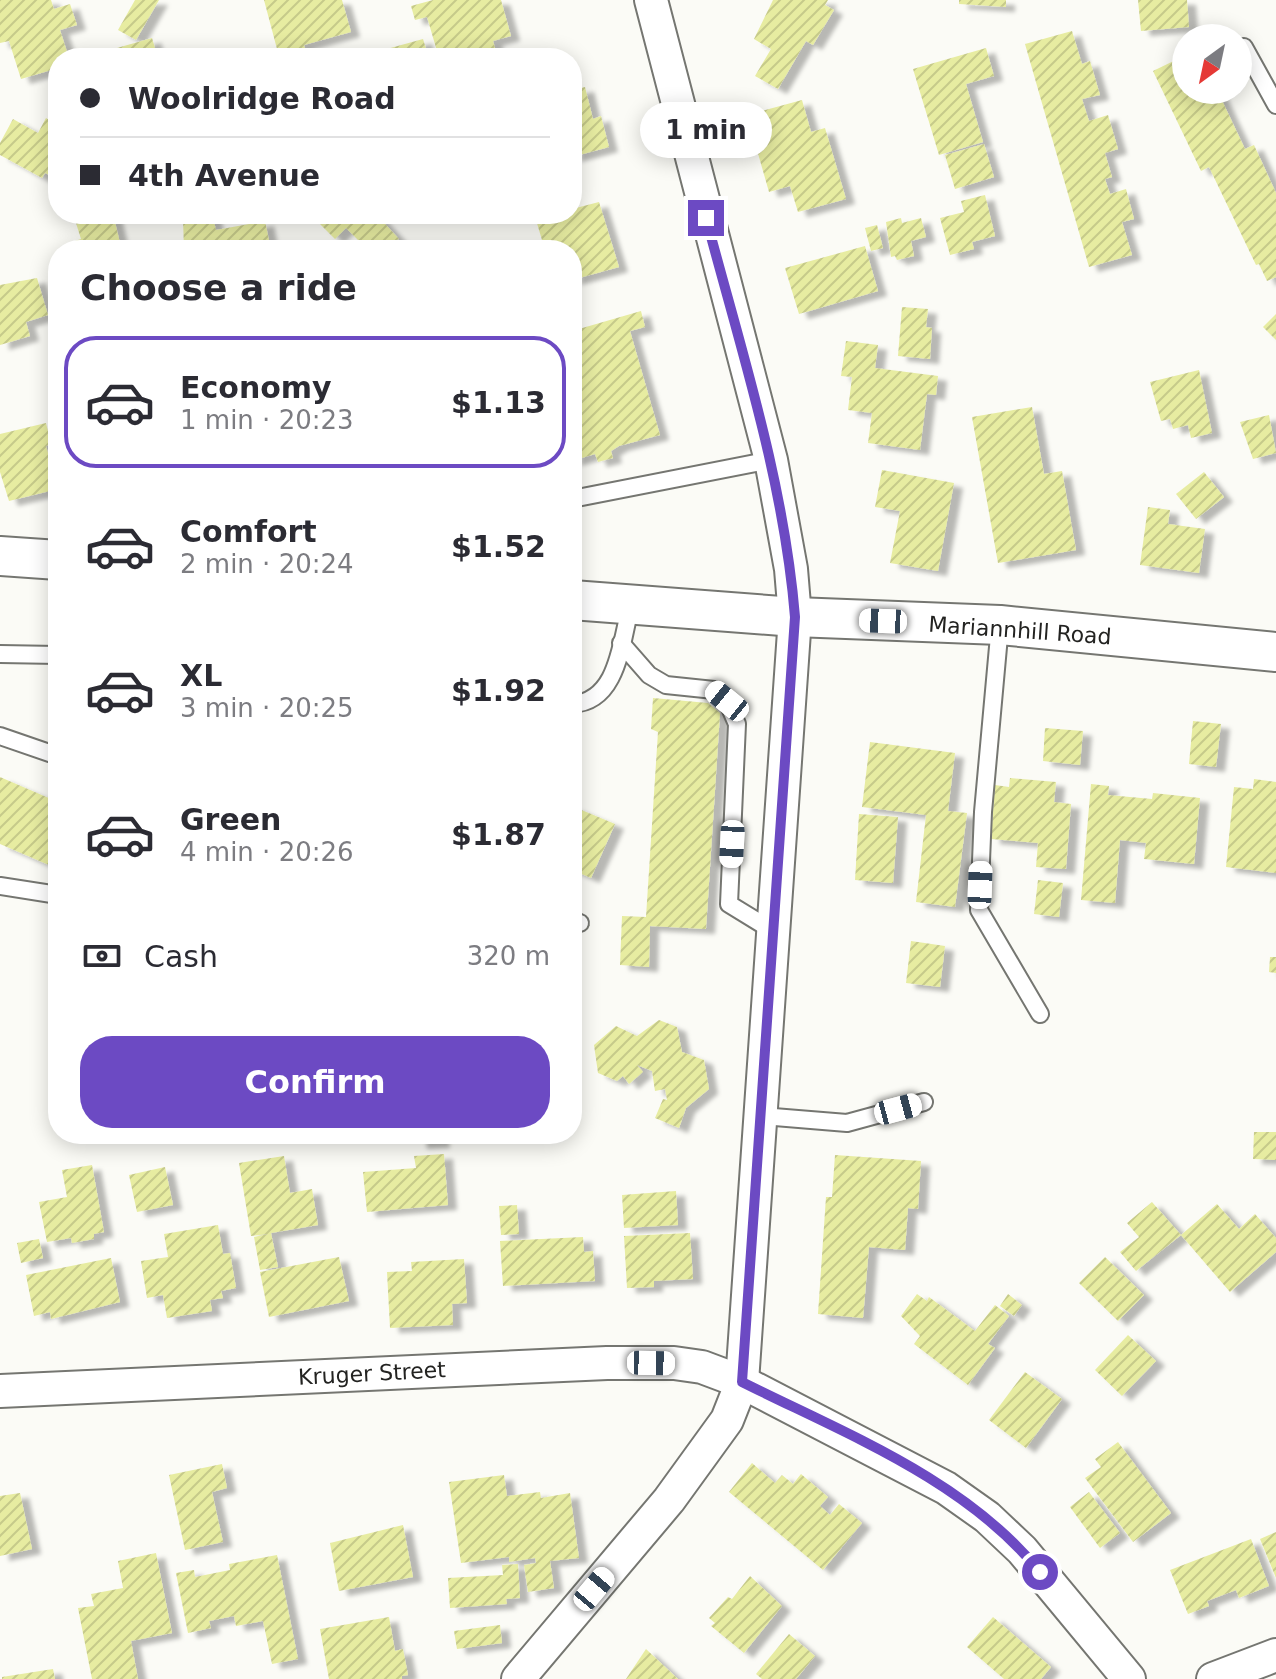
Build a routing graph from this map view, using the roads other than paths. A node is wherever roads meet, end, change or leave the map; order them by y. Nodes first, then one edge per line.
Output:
1 (651, 0) edge
2 (1252, 62) edge
3 (1276, 105) edge
4 (771, 460) junction
5 (582, 497) edge
6 (0, 556) edge
7 (48, 559) edge
8 (582, 601) edge
9 (631, 605) junction
10 (795, 617) junction
11 (1000, 625) junction
12 (621, 643) junction
13 (1276, 652) edge
14 (0, 654) edge
15 (48, 655) edge
16 (582, 704) edge
17 (0, 736) edge
18 (48, 753) edge
19 (0, 886) edge
20 (48, 893) edge
21 (773, 931) junction
22 (1040, 1014) dead end
23 (924, 1102) dead end
24 (761, 1116) junction
25 (742, 1382) junction
26 (0, 1391) edge
27 (1276, 1655) edge
28 (518, 1679) edge
29 (1129, 1679) edge
30 (1213, 1679) edge

1 - 4 street
2 - 3 lane
4 - 5 lane
4 - 10 street
6 - 7 street
8 - 9 street, Mariannhill Road
9 - 10 street, Mariannhill Road
9 - 12 lane
10 - 11 street, Mariannhill Road
10 - 21 street
11 - 13 street, Mariannhill Road
11 - 22 lane
12 - 16 lane
12 - 21 lane
14 - 15 lane
17 - 18 lane
19 - 20 lane
21 - 24 street
23 - 24 lane
24 - 25 street
25 - 26 street, Kruger Street
25 - 28 street
25 - 29 street, Kruger Street
27 - 30 street

